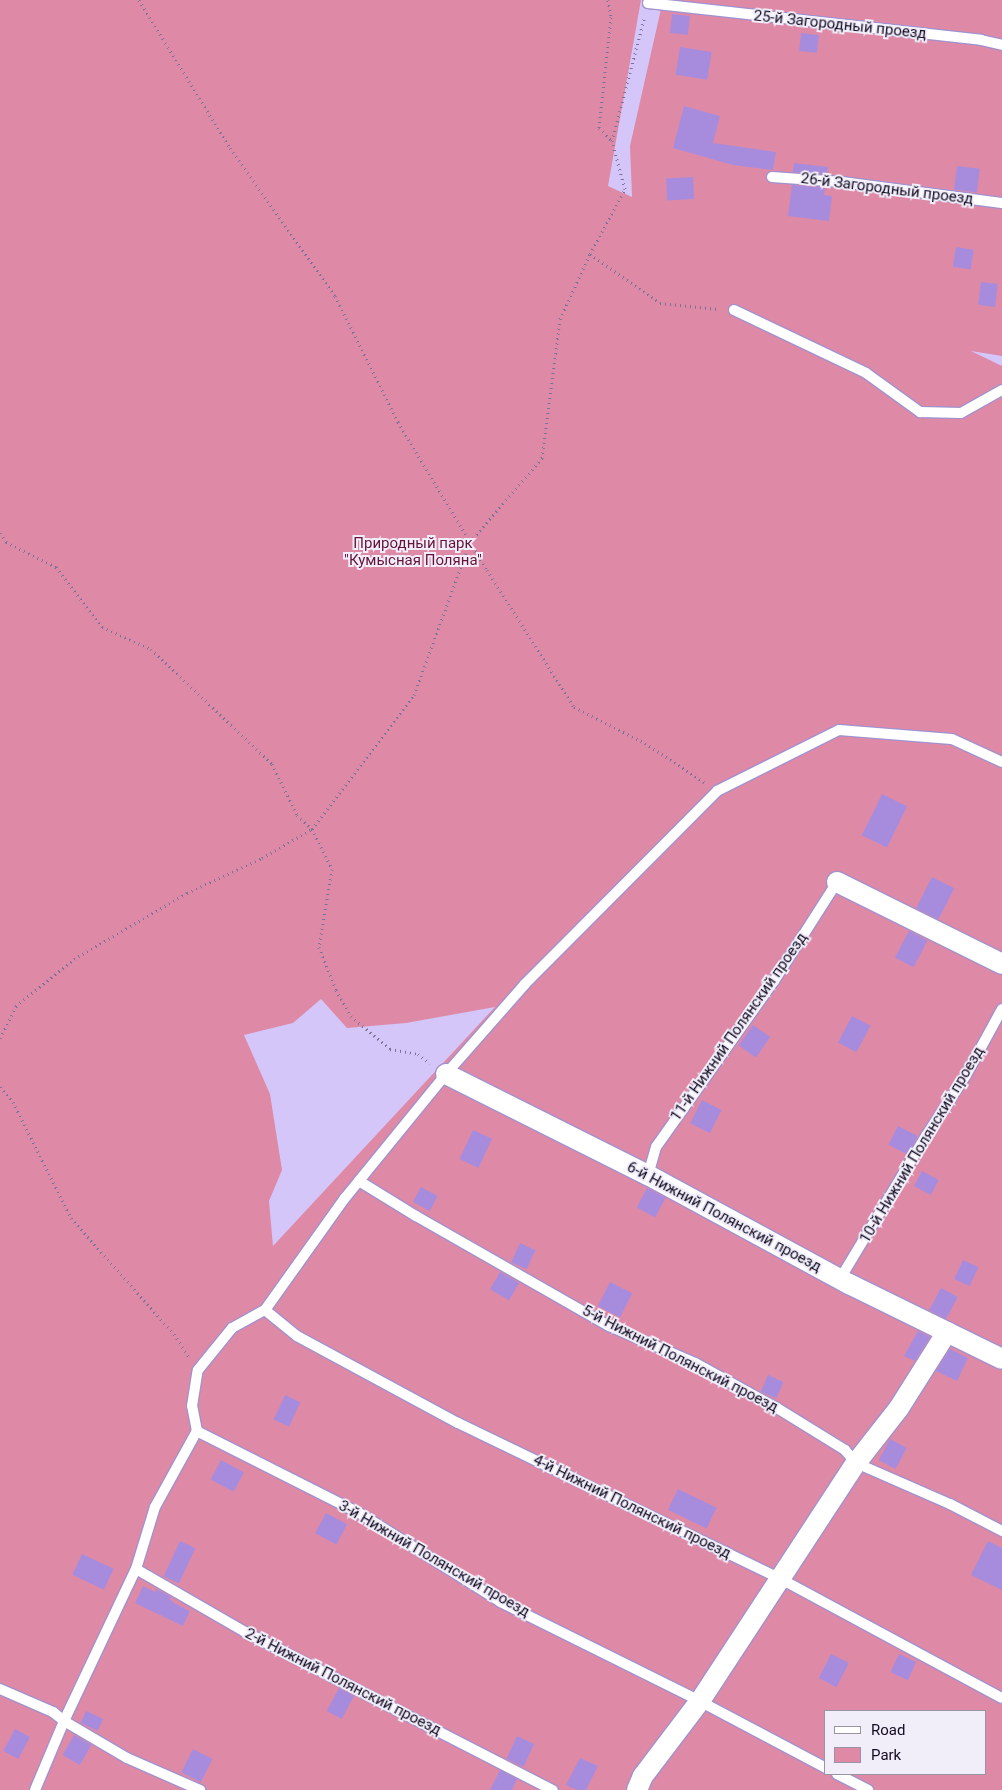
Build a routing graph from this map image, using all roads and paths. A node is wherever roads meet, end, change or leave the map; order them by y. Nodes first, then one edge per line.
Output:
1 (139, 0) edge
2 (608, 0) edge
3 (648, 3) joint
4 (1002, 45) edge
5 (612, 141) junction
6 (772, 177) dead end
7 (1002, 203) edge
8 (590, 254) junction
9 (734, 310) joint
10 (1002, 390) edge
11 (0, 533) edge
12 (470, 542) junction
13 (1002, 762) edge
14 (717, 791) junction
15 (312, 829) junction
16 (837, 882) joint
17 (1002, 964) edge
18 (1002, 1010) edge
19 (0, 1038) edge
20 (446, 1074) junction
21 (0, 1087) edge
22 (648, 1176) junction
23 (359, 1181) junction
24 (840, 1279) junction
25 (265, 1310) junction
26 (947, 1332) junction
27 (1002, 1359) edge
28 (198, 1370) junction
29 (197, 1431) junction
30 (856, 1462) junction
31 (1002, 1531) edge
32 (136, 1569) junction
33 (779, 1578) junction
34 (0, 1689) edge
35 (1002, 1698) edge
36 (700, 1701) junction
37 (64, 1721) junction
38 (824, 1767) edge
39 (839, 1775) edge
40 (35, 1790) edge
41 (200, 1790) edge
42 (553, 1790) edge
43 (637, 1790) edge
44 (868, 1790) edge

1 - 12 path
2 - 5 path
3 - 4 lane, 25-й Загородный проезд
3 - 5 path
5 - 8 path
6 - 7 lane, 26-й Загородный проезд
8 - 9 path
8 - 12 path
9 - 10 lane
11 - 15 path
12 - 14 path
12 - 15 path
13 - 14 lane
14 - 20 lane
15 - 19 path
15 - 20 path
16 - 17 street
16 - 22 lane, 11-й Нижний Полянский проезд
18 - 24 lane, 10-й Нижний Полянский проезд
20 - 22 street, 6-й Нижний Полянский проезд
20 - 23 lane
21 - 28 path
22 - 24 street, 6-й Нижний Полянский проезд
23 - 25 lane
23 - 30 lane, 5-й Нижний Полянский проезд
24 - 26 street, 6-й Нижний Полянский проезд
25 - 28 lane
25 - 33 lane, 4-й Нижний Полянский проезд
26 - 27 street, 6-й Нижний Полянский проезд
26 - 30 street
28 - 29 lane
29 - 32 lane
29 - 36 lane, 3-й Нижний Полянский проезд
30 - 31 lane, 5-й Нижний Полянский проезд
30 - 33 street
32 - 37 lane
32 - 42 lane, 2-й Нижний Полянский проезд
33 - 35 lane, 4-й Нижний Полянский проезд
33 - 36 street
34 - 37 lane
36 - 38 lane, 3-й Нижний Полянский проезд
36 - 43 street
37 - 40 lane
37 - 41 lane
39 - 44 lane

